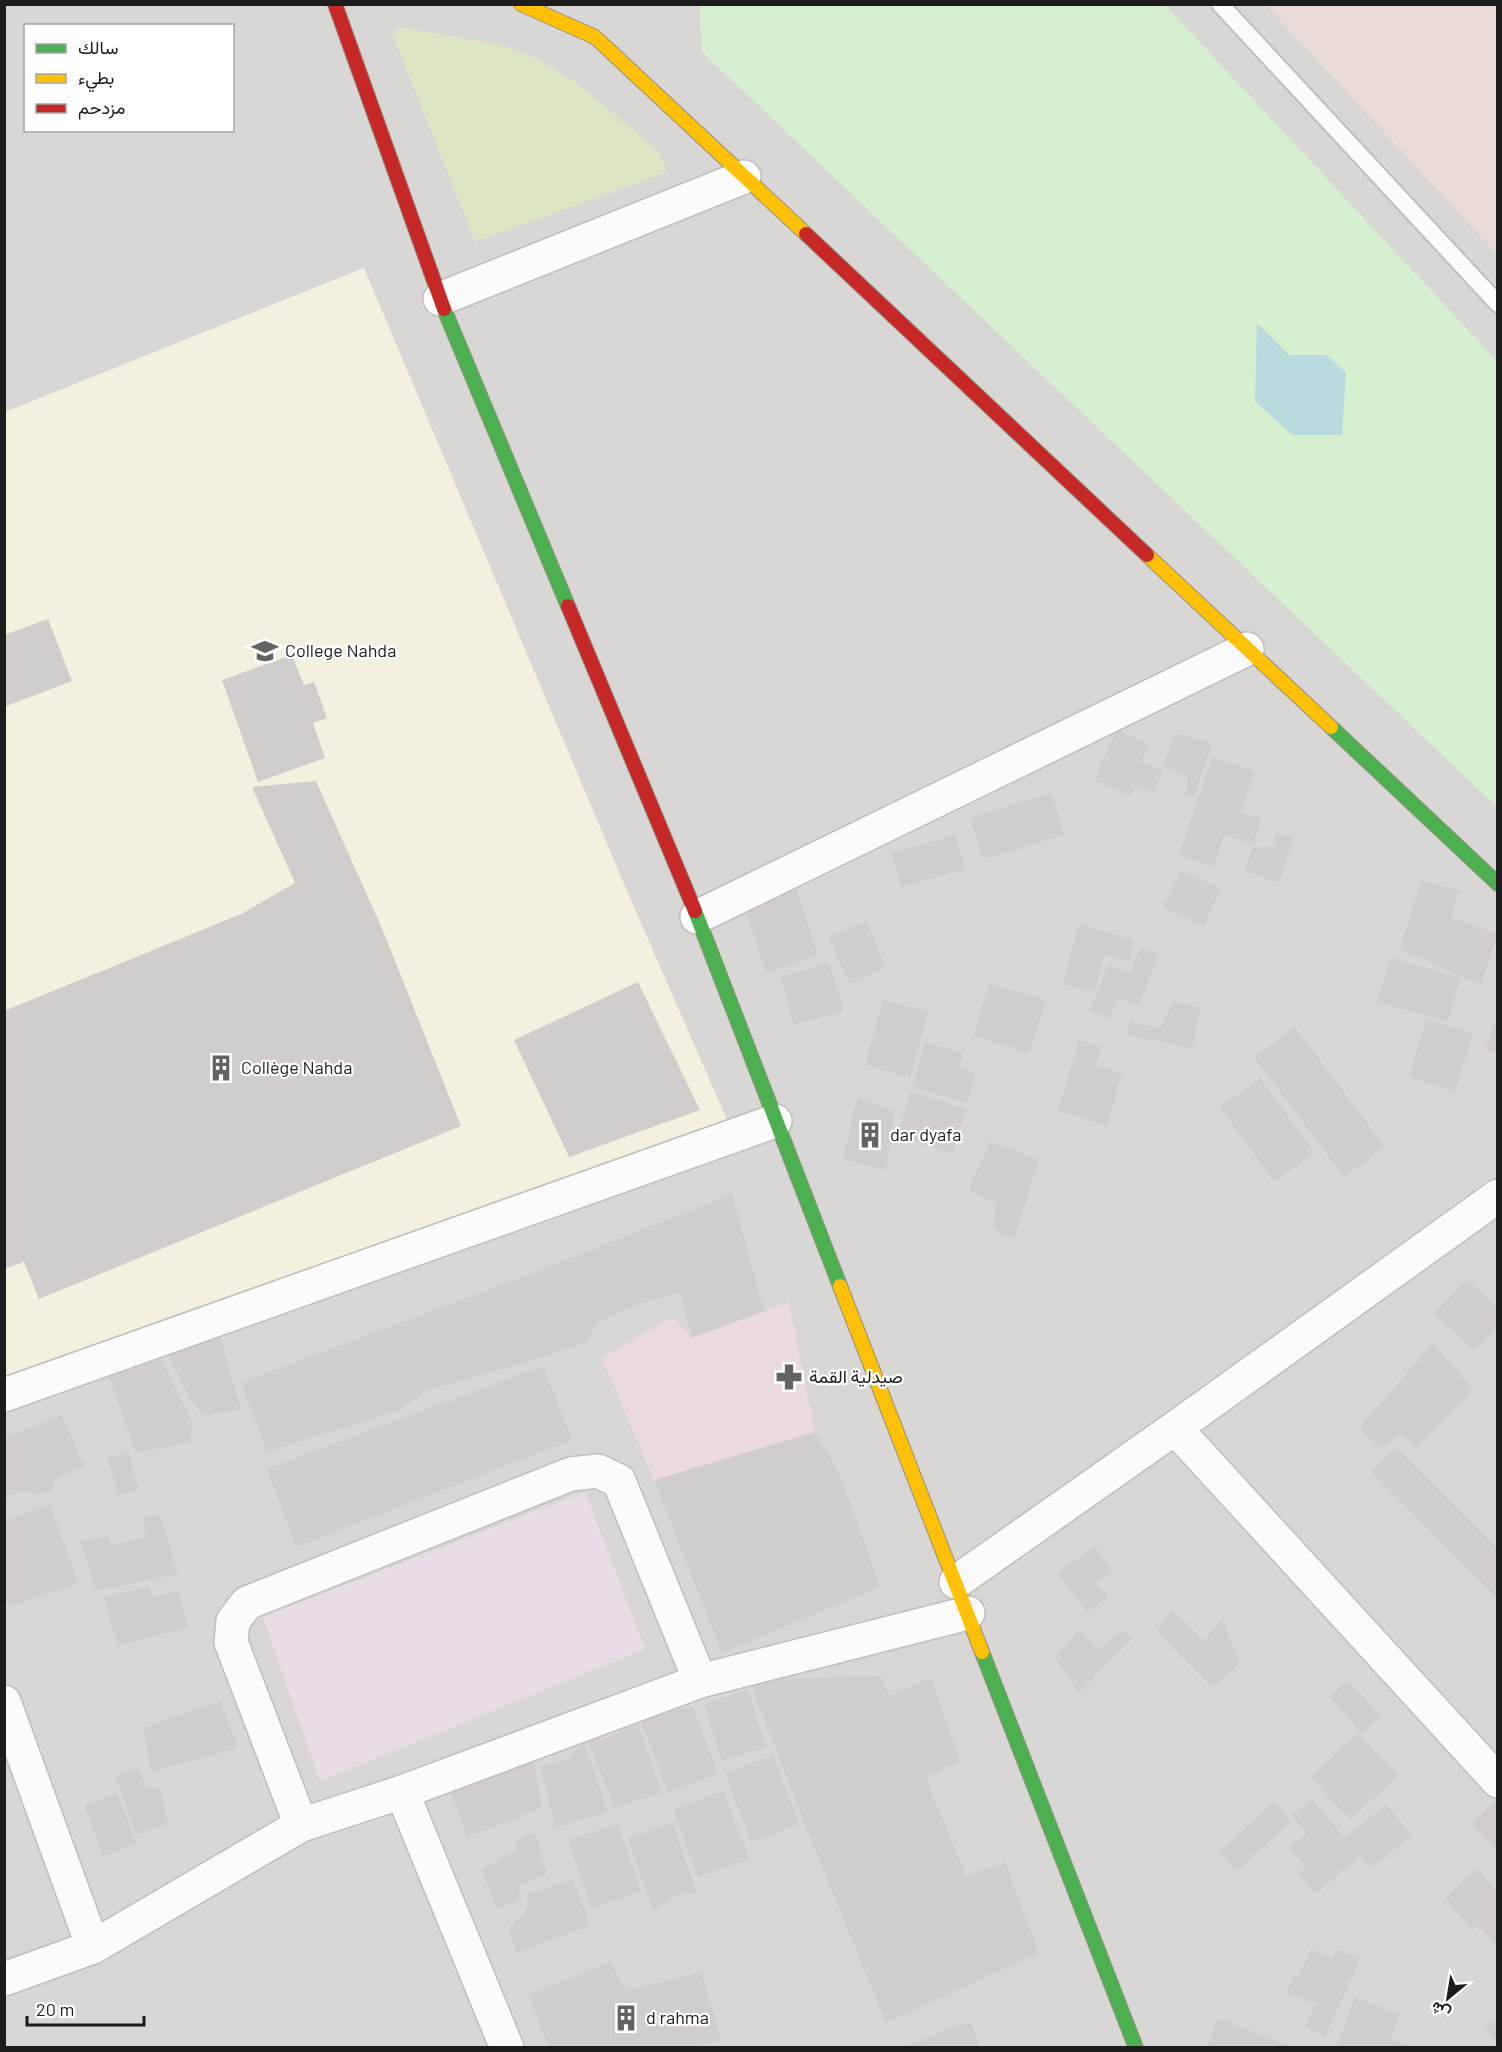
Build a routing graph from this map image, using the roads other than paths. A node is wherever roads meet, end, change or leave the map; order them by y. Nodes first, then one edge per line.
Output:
1 (335, 4) edge
2 (521, 4) edge
3 (1220, 4) edge
4 (744, 177) junction
5 (440, 299) junction
6 (1497, 304) edge
7 (1247, 649) junction
8 (1497, 884) edge
9 (697, 917) junction
10 (775, 1121) junction
11 (1497, 1196) edge
12 (4, 1395) edge
13 (1175, 1428) junction
14 (956, 1582) junction
15 (968, 1613) junction
16 (700, 1681) junction
17 (4, 1702) edge
18 (1497, 1781) edge
19 (402, 1792) junction
20 (301, 1826) junction
21 (93, 1947) junction
22 (4, 1979) edge
23 (507, 2048) edge
24 (1136, 2048) edge

1 - 5 street
2 - 4 street
3 - 6 lane
4 - 5 street
4 - 7 street
5 - 9 street
7 - 8 street
7 - 9 street
9 - 10 street
10 - 12 street
10 - 14 street
11 - 13 street
13 - 14 street
13 - 18 street
14 - 15 street
15 - 16 street
15 - 24 street
16 - 19 street
16 - 20 street
17 - 21 street
19 - 20 street
19 - 23 street
20 - 21 street
21 - 22 street

